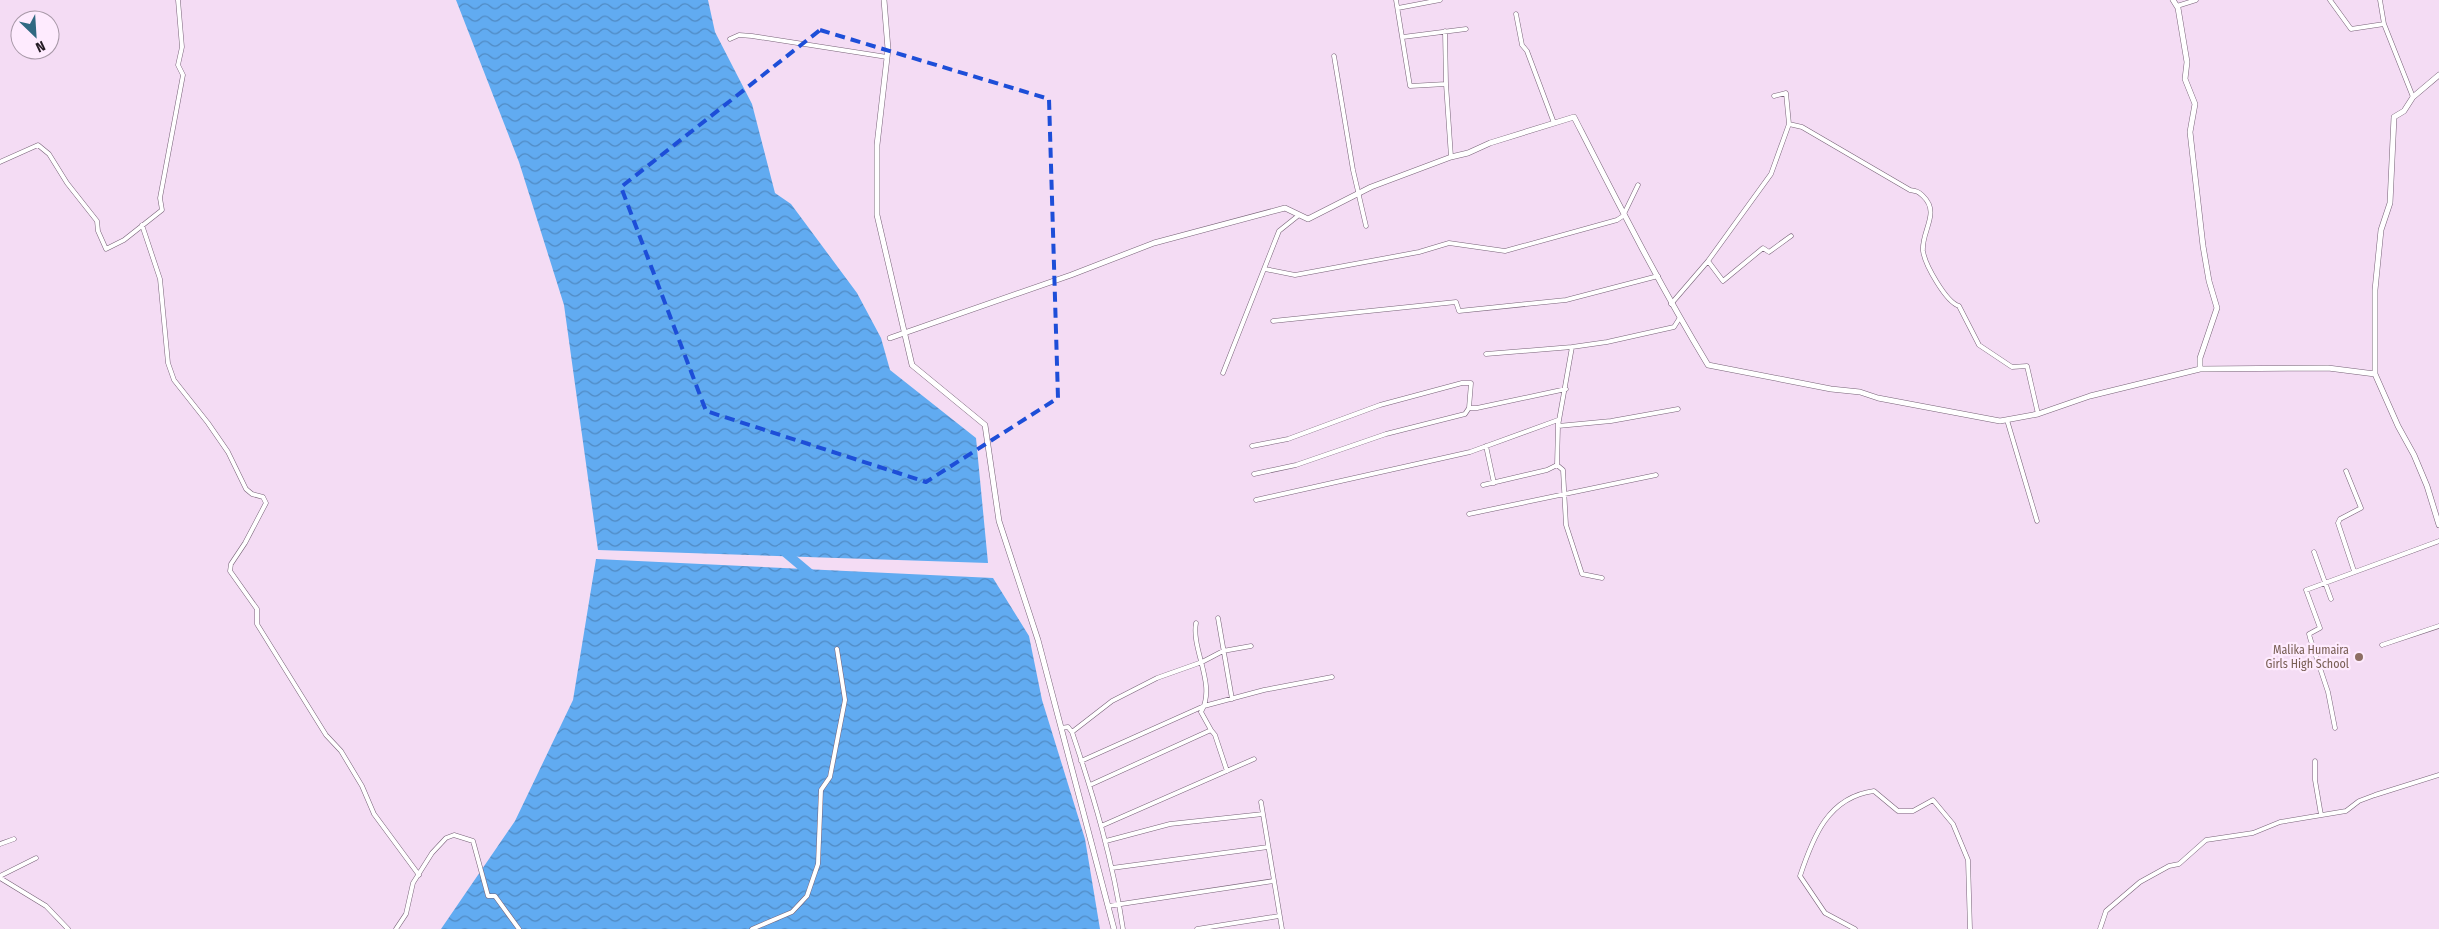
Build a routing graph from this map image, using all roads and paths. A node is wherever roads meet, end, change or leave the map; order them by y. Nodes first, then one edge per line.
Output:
1 (178, 0) edge
2 (884, 0) edge
3 (1396, 0) edge
4 (1440, 0) edge
5 (2173, 0) edge
6 (2196, 0) edge
7 (2330, 0) edge
8 (2380, 0) edge
9 (2177, 6) junction
10 (1398, 8) junction
11 (1516, 14) dead end
12 (2384, 24) junction
13 (1466, 29) dead end
14 (1445, 31) junction
15 (1403, 37) junction
16 (730, 39) dead end
17 (1334, 56) dead end
18 (887, 57) junction
19 (2439, 75) edge
20 (1446, 84) junction
21 (1774, 96) dead end
22 (2413, 98) junction
23 (1554, 123) junction
24 (1789, 124) junction
25 (1451, 157) junction
26 (0, 162) edge
27 (1638, 185) dead end
28 (1358, 194) junction
29 (1299, 215) junction
30 (1623, 216) junction
31 (142, 225) junction
32 (1366, 226) dead end
33 (1791, 236) dead end
34 (1708, 261) junction
35 (1265, 268) junction
36 (1658, 276) junction
37 (1671, 304) junction
38 (1679, 319) junction
39 (1273, 321) dead end
40 (904, 333) junction
41 (890, 338) dead end
42 (1572, 347) junction
43 (1486, 354) dead end
44 (2200, 369) junction
45 (1223, 373) dead end
46 (2375, 374) junction
47 (1566, 389) junction
48 (1470, 408) junction
49 (1678, 409) dead end
50 (2038, 414) junction
51 (1558, 420) junction
52 (2007, 420) junction
53 (1558, 426) junction
54 (1252, 446) dead end
55 (1486, 446) junction
56 (1558, 465) junction
57 (2346, 471) dead end
58 (1254, 474) dead end
59 (1656, 475) dead end
60 (1494, 483) junction
61 (1483, 485) dead end
62 (1566, 493) junction
63 (1256, 500) dead end
64 (1469, 514) dead end
65 (2037, 521) dead end
66 (2439, 525) edge
67 (2439, 541) edge
68 (2314, 552) dead end
69 (2354, 572) junction
70 (1602, 578) dead end
71 (2324, 582) junction
72 (2331, 599) dead end
73 (1218, 618) dead end
74 (1196, 623) dead end
75 (2439, 626) edge
76 (2382, 645) dead end
77 (1251, 646) dead end
78 (837, 649) dead end
79 (1223, 651) junction
80 (1202, 662) junction
81 (1332, 677) dead end
82 (1232, 699) junction
83 (1204, 706) junction
84 (1061, 728) junction
85 (2335, 728) dead end
86 (1211, 730) junction
87 (1072, 732) junction
88 (1254, 759) dead end
89 (1081, 761) junction
90 (2315, 761) dead end
91 (1227, 771) junction
92 (2439, 775) edge
93 (1090, 785) junction
94 (1261, 802) dead end
95 (1263, 814) junction
96 (2321, 815) junction
97 (1101, 826) junction
98 (14, 839) dead end
99 (1106, 841) junction
100 (0, 844) edge
101 (1268, 847) junction
102 (36, 858) dead end
103 (1112, 868) junction
104 (419, 875) junction
105 (0, 877) edge
106 (1273, 881) junction
107 (1120, 904) junction
108 (1108, 906) junction
109 (1279, 916) junction
110 (68, 929) edge
111 (396, 929) edge
112 (519, 929) edge
113 (752, 929) edge
114 (1114, 929) edge
115 (1123, 929) edge
116 (1197, 929) edge
117 (1282, 929) edge
118 (1855, 929) edge
119 (1970, 929) edge
120 (2100, 929) edge

1 - 31 street
2 - 18 street
3 - 10 street
4 - 10 street
5 - 9 street
6 - 9 street
7 - 12 street
8 - 12 street
9 - 44 street
10 - 15 street
11 - 23 street
12 - 22 street
13 - 14 street
14 - 15 street
14 - 20 street
15 - 20 street
16 - 18 street
17 - 28 street
18 - 40 street
19 - 22 street
20 - 25 street
21 - 24 street
22 - 46 street
23 - 25 street
23 - 30 street
24 - 34 street
24 - 50 street
25 - 28 street
26 - 31 street
27 - 30 street
28 - 29 street
28 - 32 street
29 - 35 street
29 - 40 street
30 - 35 street
30 - 36 street
31 - 104 street
33 - 34 street
34 - 37 street
35 - 45 street
36 - 37 street
36 - 39 street
37 - 38 street
38 - 42 street
38 - 52 street
40 - 41 street
40 - 84 street
42 - 43 street
42 - 47 street
44 - 46 street
44 - 50 street
46 - 66 street
47 - 48 street
47 - 51 street
48 - 54 street
48 - 58 street
49 - 53 street
50 - 52 street
51 - 53 street
51 - 55 street
52 - 65 street
53 - 56 street
55 - 60 street
55 - 63 street
56 - 60 street
56 - 62 street
57 - 69 street
59 - 62 street
60 - 61 street
62 - 64 street
62 - 70 street
67 - 69 street
68 - 71 street
69 - 71 street
71 - 72 street
71 - 85 street
73 - 79 street
74 - 80 street
75 - 76 street
77 - 79 street
78 - 113 street
79 - 80 street
79 - 82 street
80 - 83 street
80 - 87 street
81 - 82 street
82 - 83 street
83 - 86 street
83 - 89 street
84 - 87 street
84 - 108 street
86 - 91 street
86 - 93 street
87 - 89 street
88 - 91 street
89 - 93 street
90 - 96 street
91 - 97 street
92 - 96 street
93 - 97 street
94 - 95 street
95 - 99 street
95 - 101 street
96 - 120 street
97 - 99 street
98 - 100 street
99 - 103 street
101 - 103 street
101 - 106 street
102 - 105 street
103 - 107 street
104 - 111 street
104 - 112 street
105 - 110 street
106 - 107 street
106 - 109 street
107 - 108 street
107 - 115 street
108 - 114 street
109 - 116 street
109 - 117 street
118 - 119 street

